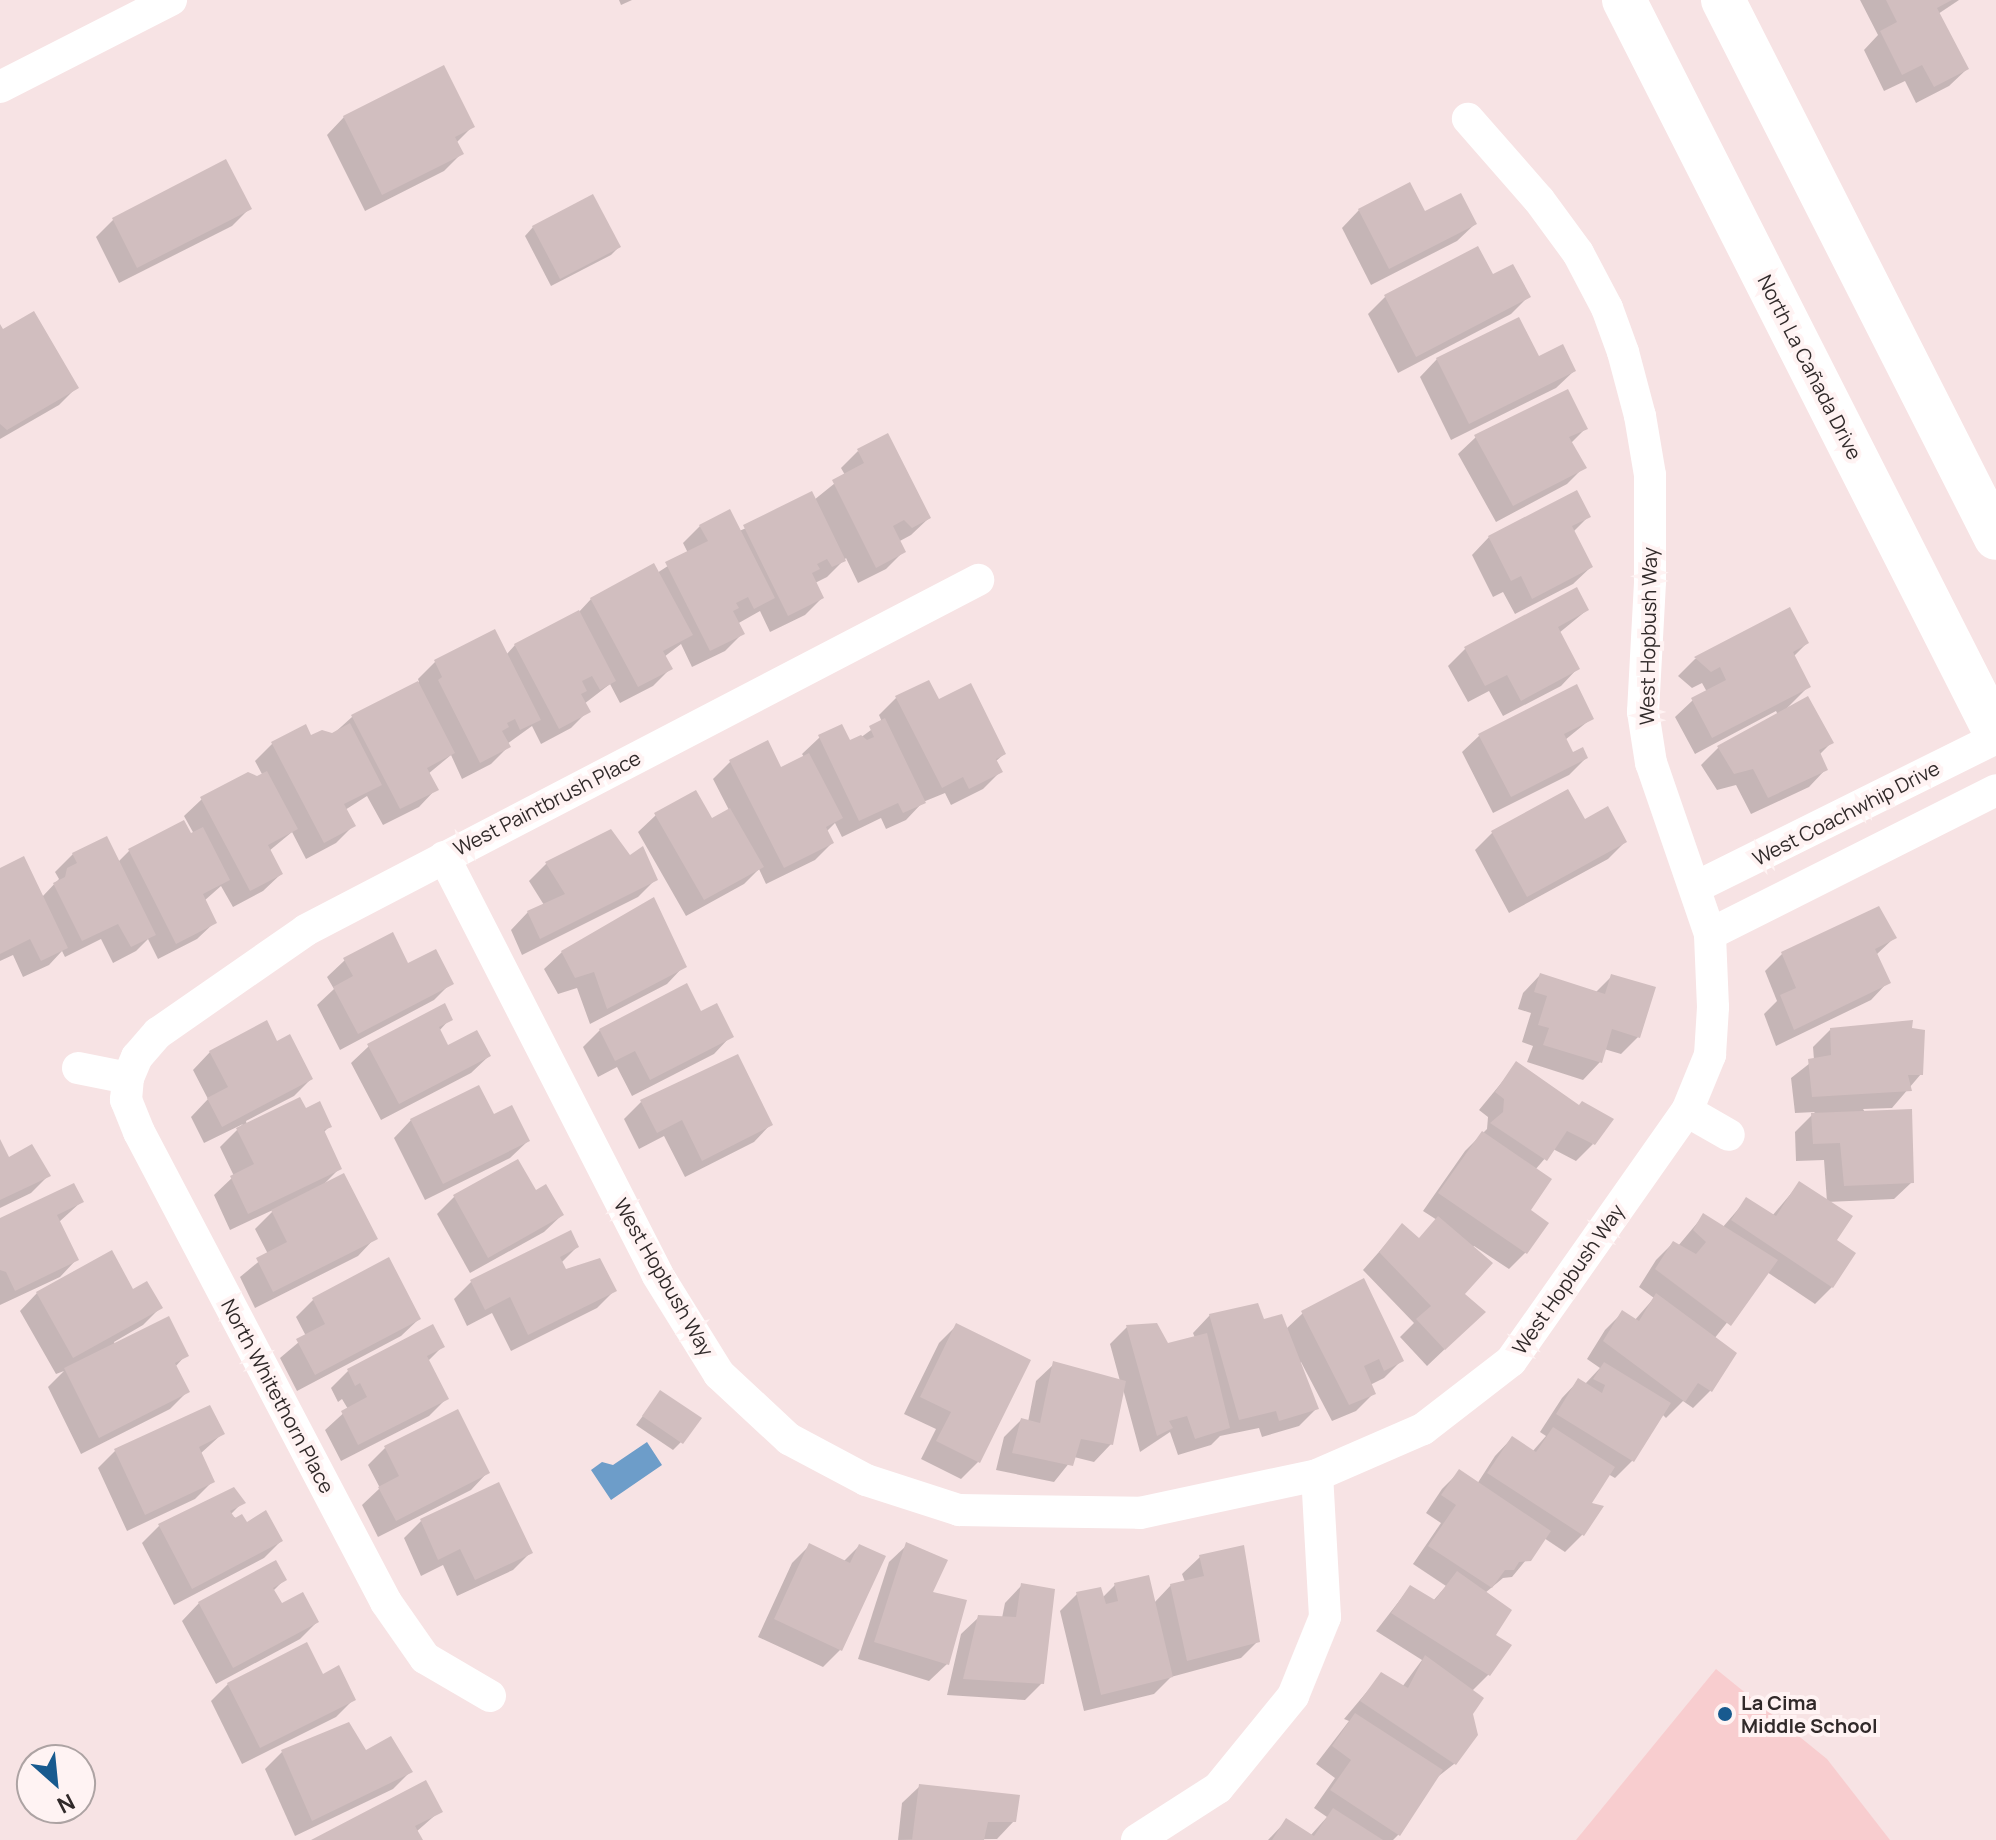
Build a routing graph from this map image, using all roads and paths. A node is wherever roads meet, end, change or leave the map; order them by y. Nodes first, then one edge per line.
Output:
1 (171, 0) edge
2 (1624, 0) edge
3 (1723, 0) edge
4 (0, 87) edge
5 (1468, 119) dead end
6 (1996, 538) edge
7 (978, 580) dead end
8 (1996, 736) edge
9 (1996, 790) edge
10 (444, 857) junction
11 (1696, 887) junction
12 (1710, 934) junction
13 (78, 1068) dead end
14 (132, 1068) junction
15 (1687, 1111) junction
16 (1729, 1135) dead end
17 (1317, 1475) junction
18 (490, 1696) dead end
19 (1137, 1840) edge

1 - 4 street
2 - 8 main road, North La Cañada Drive
3 - 6 main road
5 - 11 street, West Hopbush Way
7 - 10 street, West Paintbrush Place
8 - 11 street, West Coachwhip Drive
9 - 12 street
10 - 14 street, West Paintbrush Place
10 - 17 street, West Hopbush Way
11 - 12 street, West Hopbush Way
12 - 15 street, West Hopbush Way
13 - 14 street
14 - 18 street, North Whitethorn Place
15 - 16 street
15 - 17 street, West Hopbush Way
17 - 19 street

